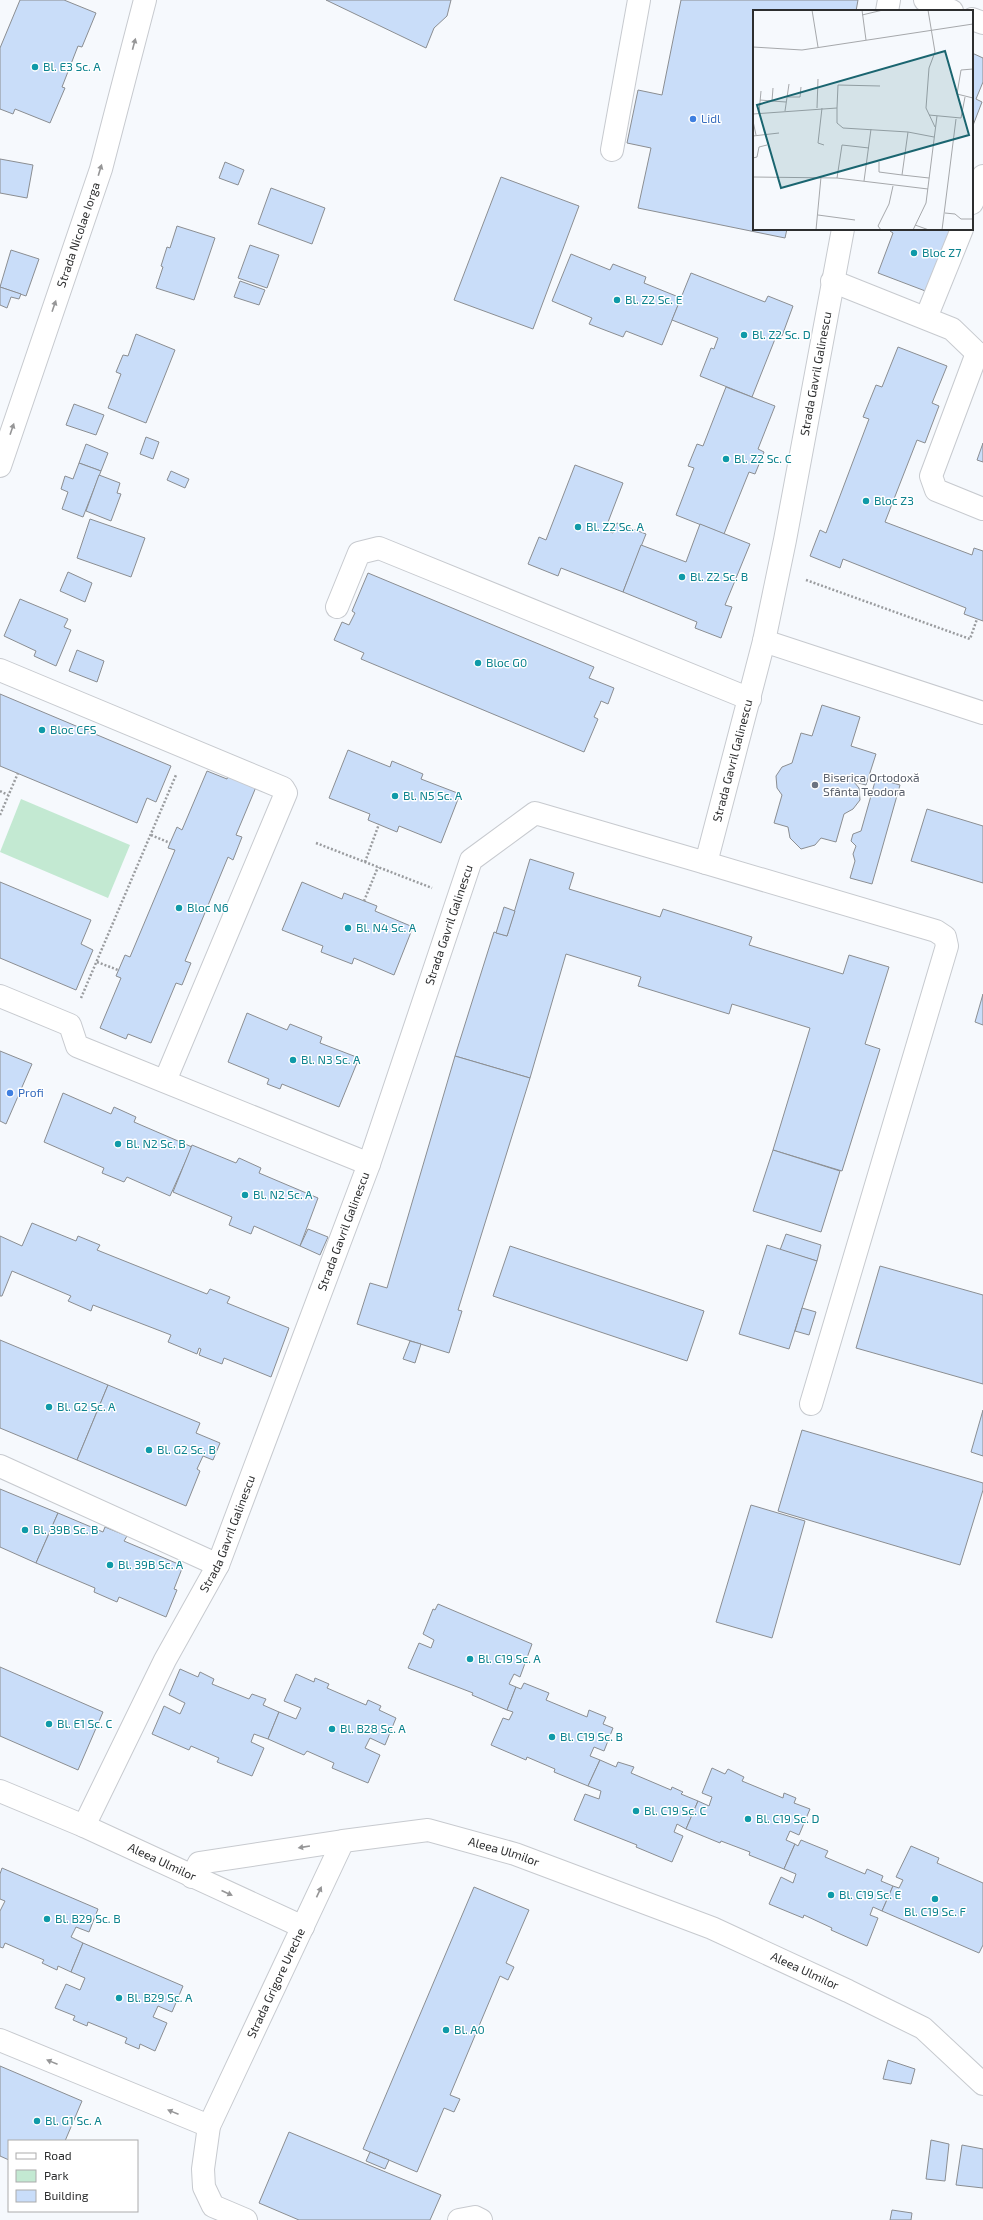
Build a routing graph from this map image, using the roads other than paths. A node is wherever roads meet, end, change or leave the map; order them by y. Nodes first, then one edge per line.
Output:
1 (145, 0) edge
2 (639, 0) edge
3 (889, 0) edge
4 (925, 0) edge
5 (887, 10) edge
6 (950, 10) edge
7 (973, 19) edge
8 (983, 23) edge
9 (612, 150) dead end
10 (983, 176) edge
11 (973, 201) edge
12 (843, 230) edge
13 (962, 230) edge
14 (832, 282) junction
15 (926, 318) junction
16 (980, 355) edge
17 (0, 466) edge
18 (983, 509) edge
19 (337, 607) dead end
20 (764, 641) junction
21 (0, 670) edge
22 (750, 699) junction
23 (983, 713) edge
24 (706, 863) junction
25 (0, 996) edge
26 (165, 1081) junction
27 (369, 1164) junction
28 (811, 1404) dead end
29 (0, 1466) edge
30 (218, 1565) junction
31 (0, 1791) edge
32 (84, 1826) junction
33 (343, 1841) junction
34 (192, 1877) junction
35 (303, 1927) junction
36 (0, 2040) edge
37 (983, 2084) edge
38 (209, 2126) junction
39 (246, 2220) edge
40 (459, 2220) edge
41 (481, 2220) edge

17 -> 1 street, Strada Nicolae Iorga
2 - 9 street
3 - 5 street
4 - 6 street
7 - 8 street
10 - 11 street
12 - 14 street, Strada Gavril Galinescu
13 - 15 street
14 - 15 street
14 - 20 street, Strada Gavril Galinescu
15 - 16 street
16 - 18 street
19 - 22 street
20 - 22 street, Strada Gavril Galinescu
20 - 23 street
21 - 26 street
22 - 24 street, Strada Gavril Galinescu
24 - 27 street, Strada Gavril Galinescu
24 - 28 street
25 - 26 street
26 - 27 street
27 - 30 street, Strada Gavril Galinescu
29 - 30 street
30 - 32 street, Strada Gavril Galinescu
31 - 32 street, Aleea Ulmilor
32 - 34 street, Aleea Ulmilor
33 -> 34 street, Aleea Ulmilor
35 -> 33 street, Strada Grigore Ureche
33 - 37 street, Aleea Ulmilor
34 -> 35 street
35 - 38 street, Strada Grigore Ureche
38 -> 36 street
38 - 39 street, Strada Grigore Ureche
40 - 41 street

